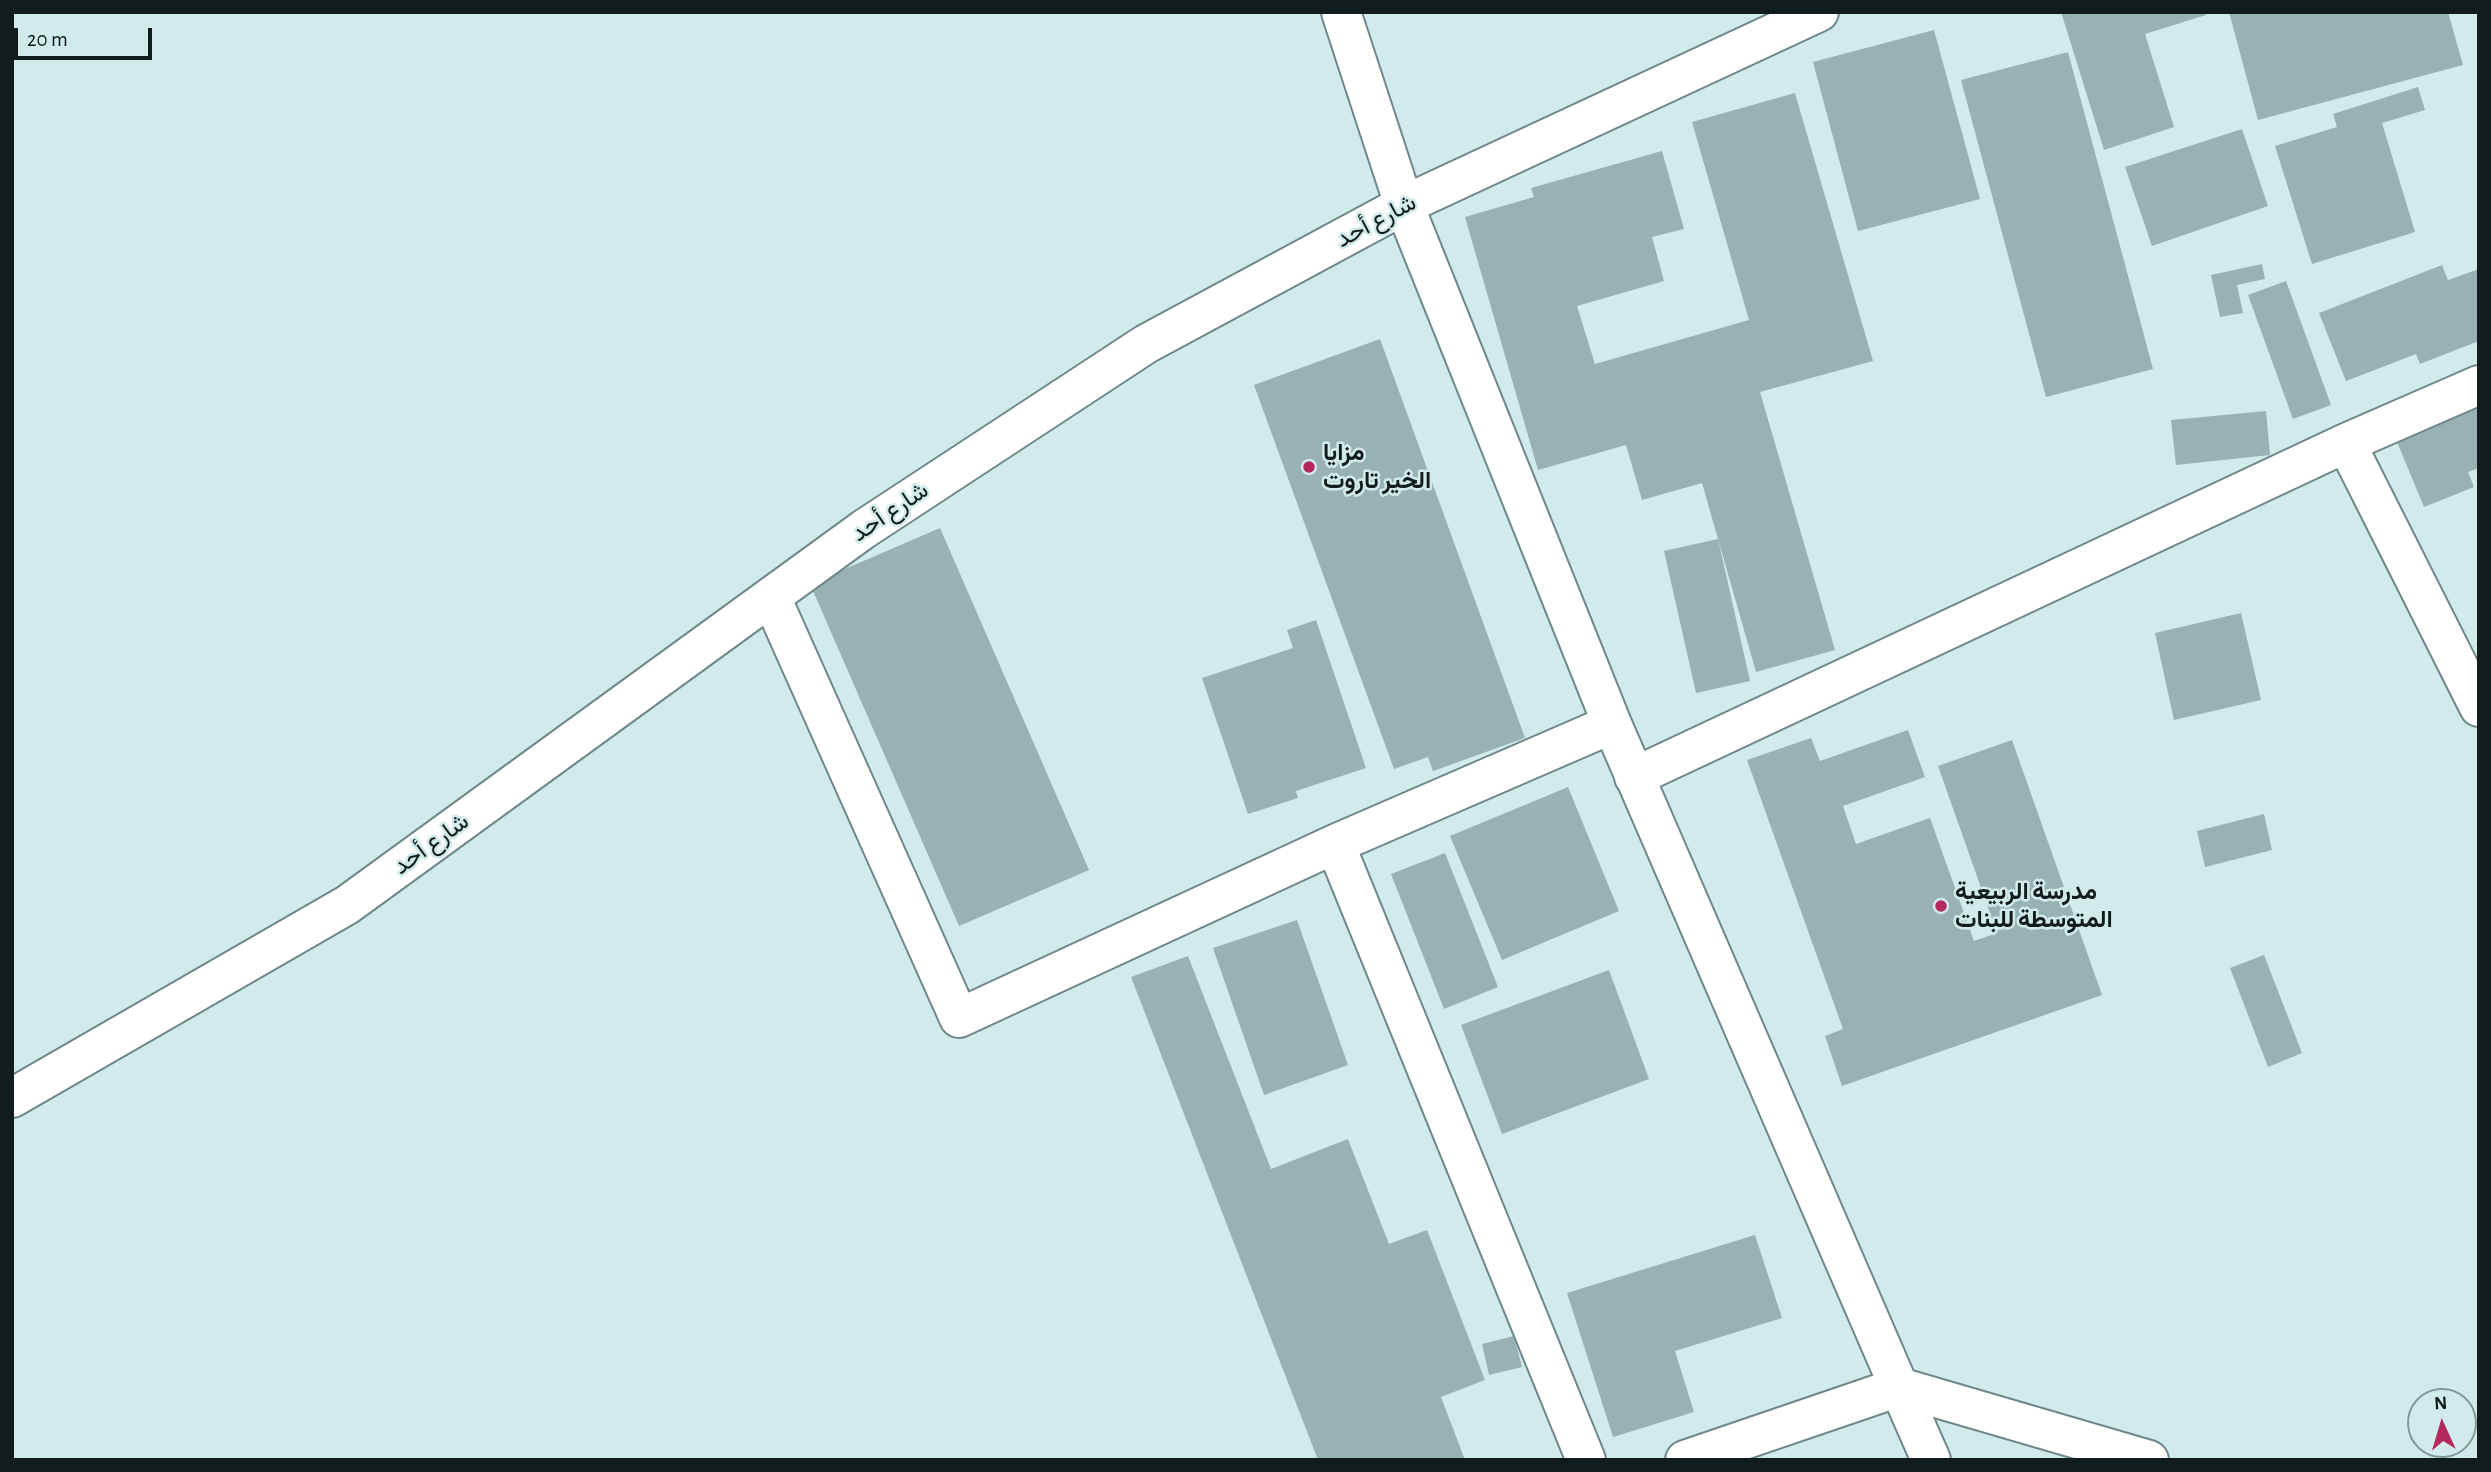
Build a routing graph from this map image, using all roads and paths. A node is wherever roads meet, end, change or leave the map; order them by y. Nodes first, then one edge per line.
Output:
1 (1340, 12) edge
2 (1819, 12) edge
3 (1404, 205) junction
4 (2479, 385) edge
5 (2346, 443) junction
6 (771, 597) junction
7 (2479, 707) edge
8 (1612, 724) junction
9 (1634, 777) junction
10 (1335, 844) junction
11 (12, 1098) edge
12 (1899, 1387) junction
13 (1586, 1460) edge
14 (1685, 1460) edge
15 (1931, 1460) edge
16 (2148, 1460) edge

1 - 3 street
2 - 3 street, شارع أحد
3 - 6 street, شارع أحد
3 - 8 street
4 - 5 street
5 - 7 street
5 - 9 street
6 - 10 street
6 - 11 street, شارع أحد
8 - 9 street
8 - 10 street
9 - 12 street
10 - 13 street
12 - 14 street
12 - 15 street
12 - 16 street

